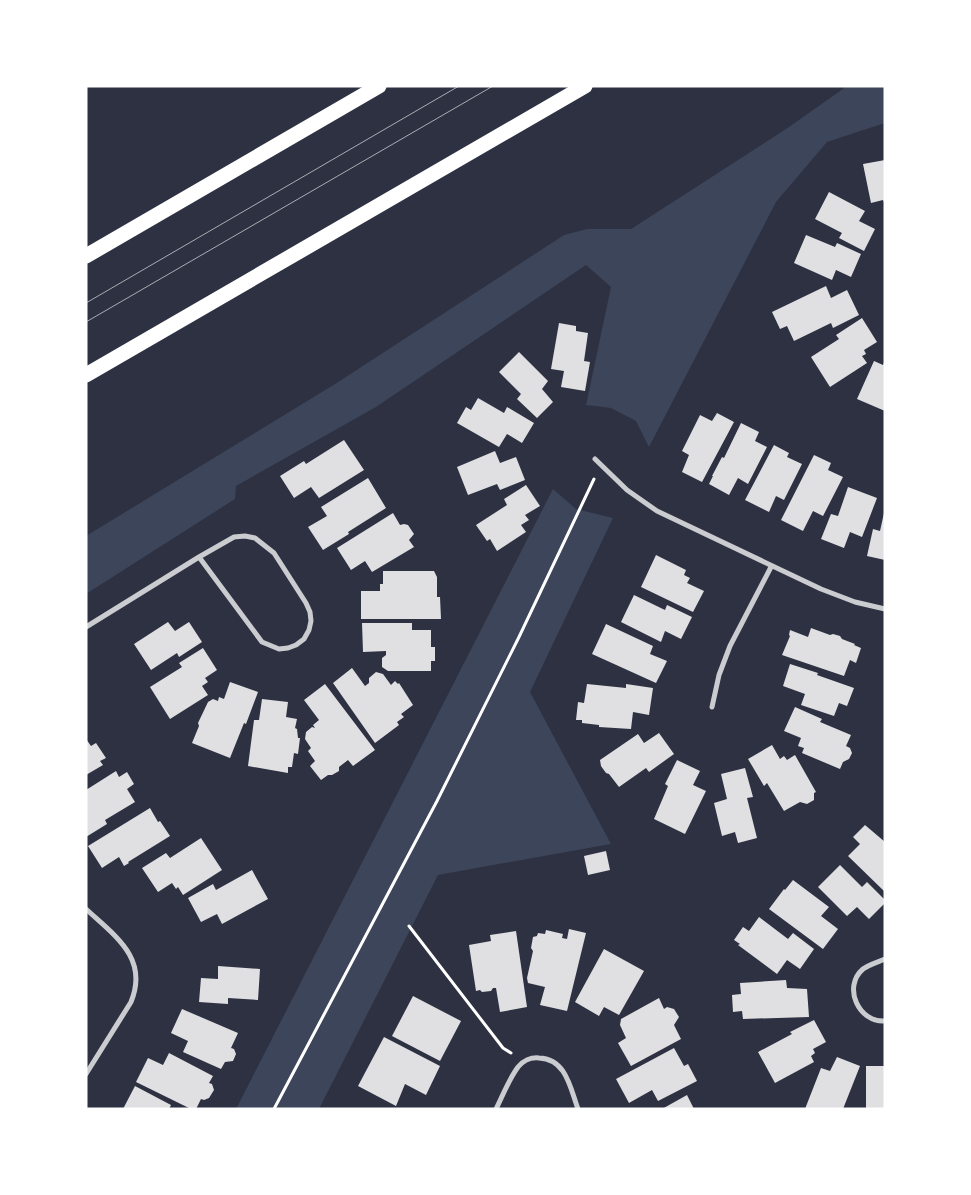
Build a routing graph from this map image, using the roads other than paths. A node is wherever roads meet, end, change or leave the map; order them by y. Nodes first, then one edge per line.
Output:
1 (585, 86) edge
2 (376, 88) edge
3 (86, 256) edge
4 (86, 375) edge
5 (595, 459) dead end
6 (199, 557) junction
7 (771, 566) junction
8 (885, 609) edge
9 (86, 627) edge
10 (712, 708) dead end
11 (86, 909) edge
12 (885, 959) edge
13 (885, 1020) edge
14 (86, 1074) edge
15 (496, 1109) edge
16 (578, 1109) edge

1 - 4 highway
2 - 3 highway
5 - 7 street
6 - 6 street
6 - 9 street
7 - 8 street
7 - 10 street
11 - 14 street
12 - 13 street
15 - 16 street

